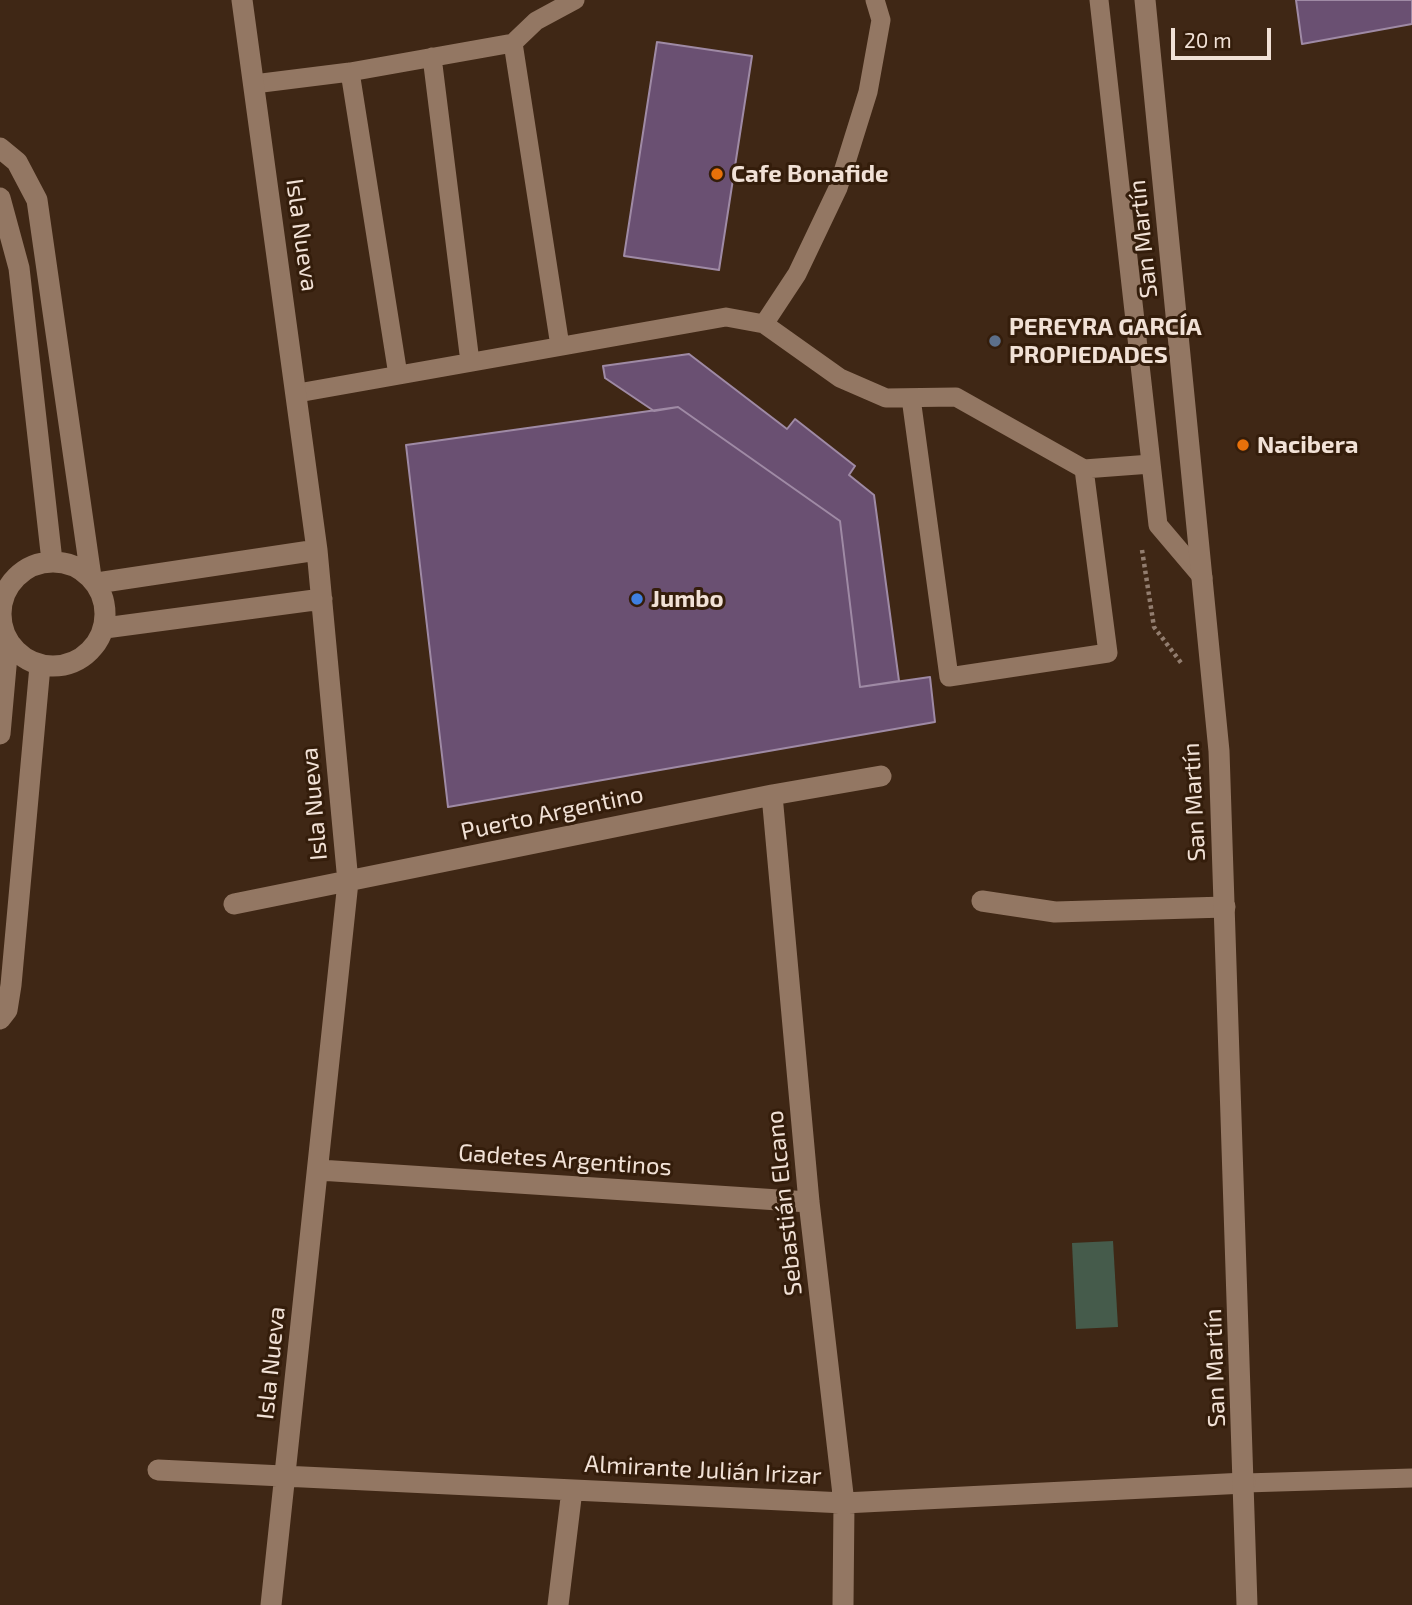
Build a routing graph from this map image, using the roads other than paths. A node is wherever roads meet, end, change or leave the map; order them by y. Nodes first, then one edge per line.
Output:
1 (242, 0) edge
2 (575, 0) edge
3 (875, 0) edge
4 (1098, 0) edge
5 (1145, 0) edge
6 (513, 43) junction
7 (432, 57) junction
8 (350, 72) junction
9 (254, 84) junction
10 (0, 148) edge
11 (0, 198) edge
12 (764, 324) junction
13 (560, 346) junction
14 (470, 362) junction
15 (398, 375) junction
16 (298, 393) junction
17 (911, 398) junction
18 (1151, 464) junction
19 (1084, 469) junction
20 (317, 550) junction
21 (52, 561) junction
22 (1203, 578) junction
23 (94, 580) junction
24 (2, 593) edge
25 (322, 599) junction
26 (104, 628) junction
27 (3, 634) edge
28 (40, 666) junction
29 (0, 734) edge
30 (881, 776) dead end
31 (772, 795) junction
32 (348, 882) junction
33 (982, 901) dead end
34 (234, 904) dead end
35 (1224, 907) junction
36 (0, 1019) edge
37 (318, 1170) junction
38 (809, 1202) junction
39 (158, 1470) dead end
40 (285, 1474) junction
41 (1412, 1478) edge
42 (1245, 1483) junction
43 (572, 1490) junction
44 (844, 1503) junction
45 (271, 1605) edge
46 (558, 1605) edge
47 (842, 1605) edge
48 (1247, 1605) edge

1 - 9 street, Isla Nueva
2 - 6 lane
3 - 12 lane
4 - 18 lane
5 - 22 street, San Martín
6 - 7 lane
6 - 13 lane
7 - 8 lane
7 - 14 lane
8 - 9 lane
8 - 15 lane
9 - 16 street, Isla Nueva
10 - 23 street
11 - 21 street
12 - 13 lane
12 - 17 lane
13 - 14 lane
14 - 15 lane
15 - 16 lane
16 - 20 street, Isla Nueva
17 - 19 lane
17 - 19 lane
18 - 19 lane
18 - 22 lane
20 - 23 street
20 - 25 street, Isla Nueva
21 - 23 street
21 - 24 street
22 - 35 street, San Martín
23 - 26 street
24 - 27 street
25 - 26 street
25 - 32 street, Isla Nueva
26 - 28 street
27 - 28 street
27 - 29 street
28 - 36 street
30 - 31 street, Puerto Argentino
31 - 32 street, Puerto Argentino
31 - 38 street, Sebastián Elcano
32 - 34 street, Puerto Argentino
32 - 37 street, Isla Nueva
33 - 35 street
35 - 42 street, San Martín
37 - 38 street, Gadetes Argentinos
37 - 40 street, Isla Nueva
38 - 44 street, Sebastián Elcano
39 - 40 street, Almirante Julián Irizar
40 - 43 street, Almirante Julián Irizar
40 - 45 street, Isla Nueva
41 - 42 lane
42 - 44 street, Almirante Julián Irizar
42 - 48 street, San Martín
43 - 44 street, Almirante Julián Irizar
43 - 46 street
44 - 47 street, Sebastián Elcano

